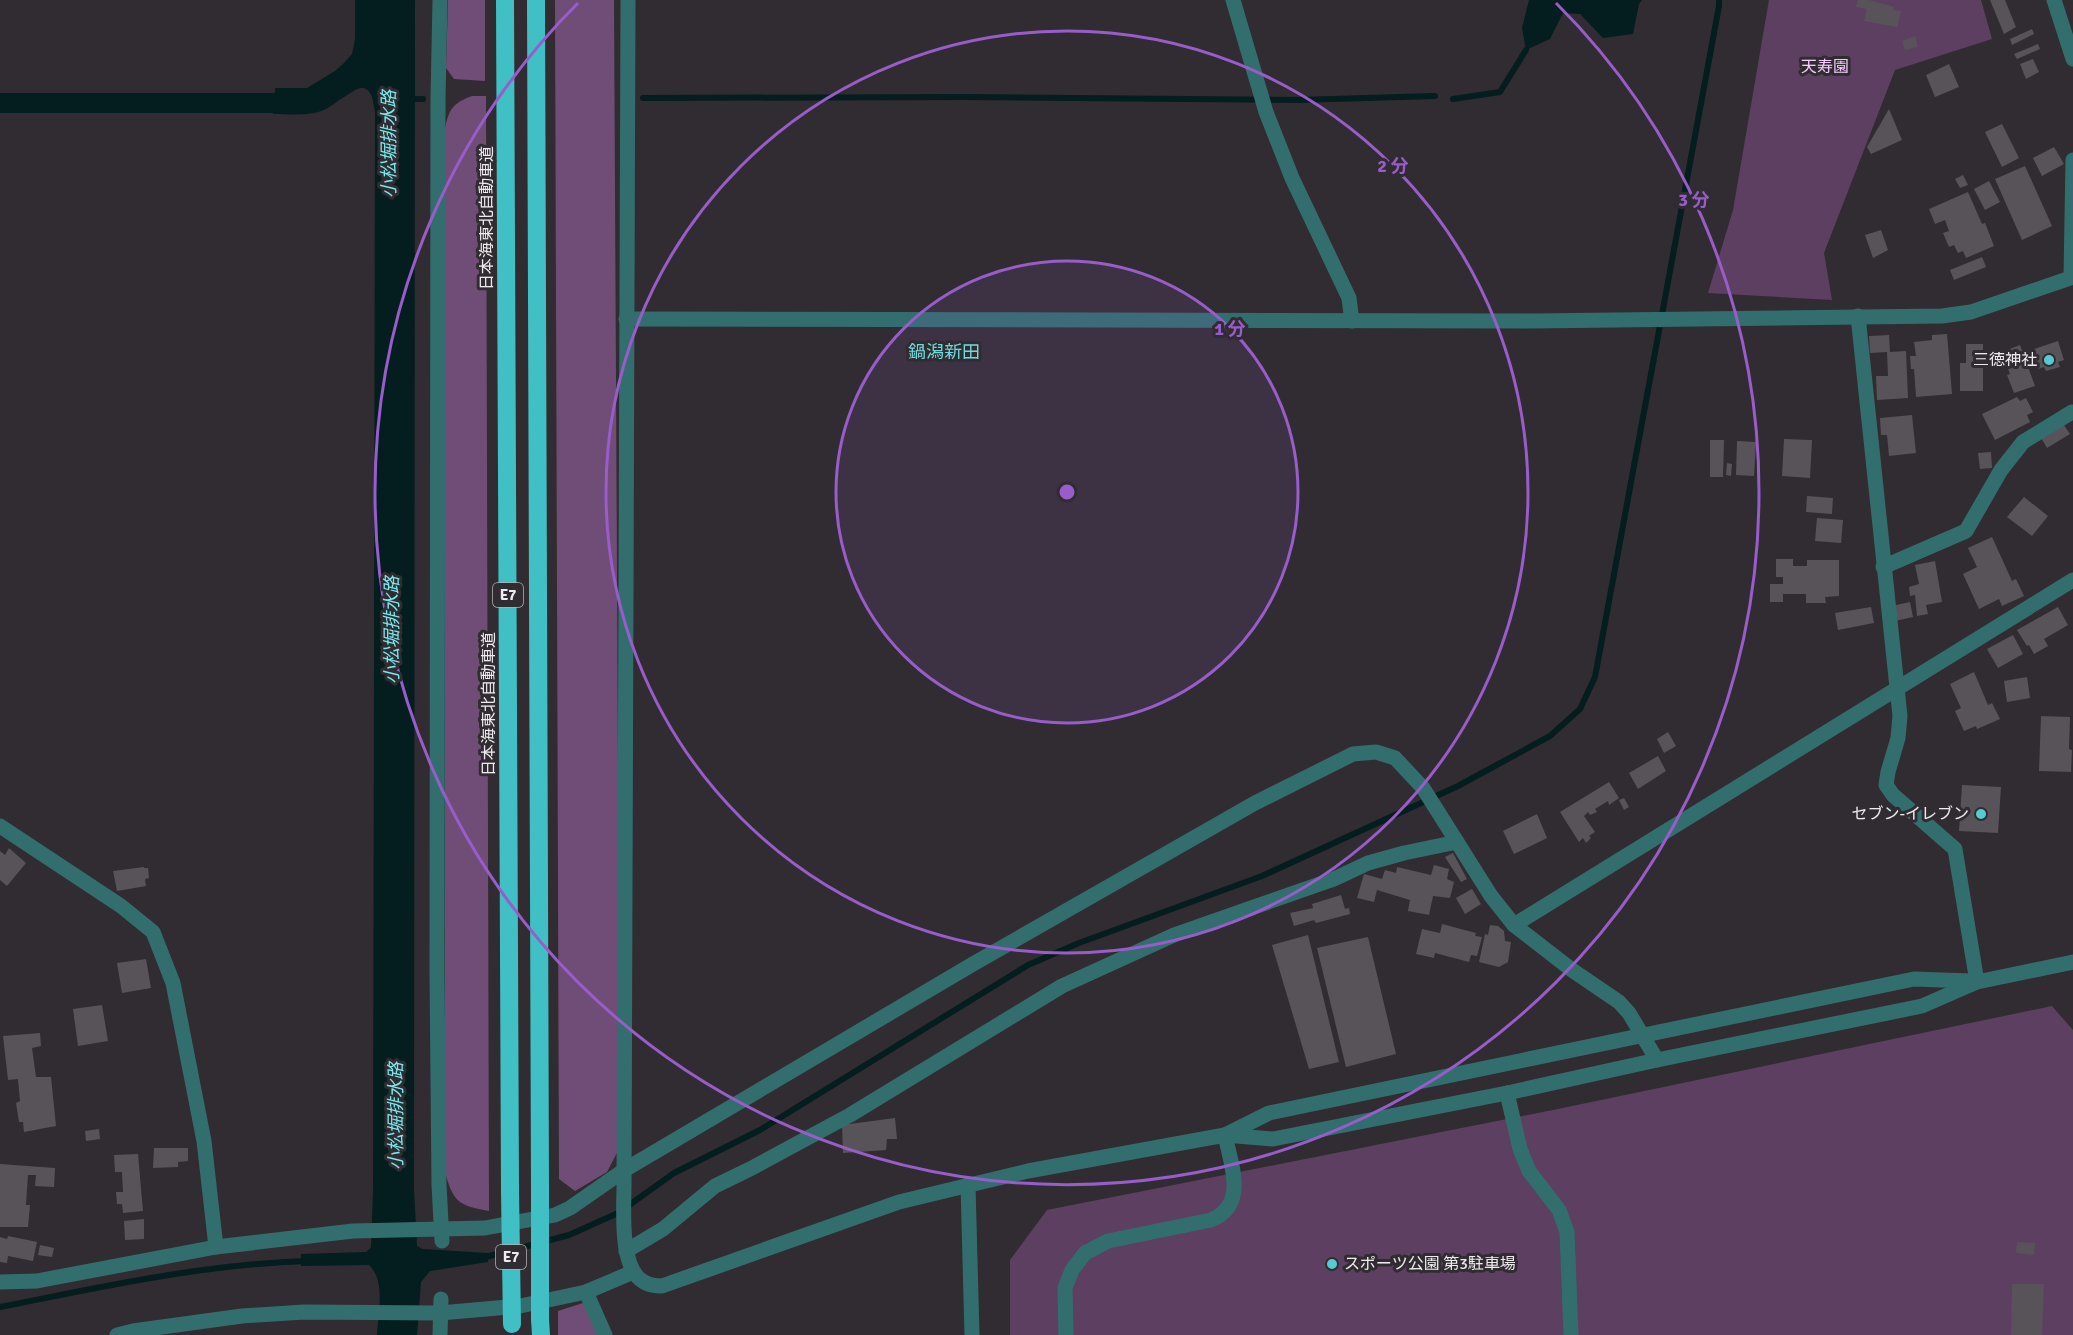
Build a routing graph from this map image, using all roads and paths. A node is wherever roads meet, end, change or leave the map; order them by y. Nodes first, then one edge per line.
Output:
1 (440, 0) edge
2 (505, 0) edge
3 (536, 0) edge
4 (628, 0) edge
5 (1233, 0) edge
6 (2054, 0) edge
7 (2073, 59) edge
8 (2073, 160) edge
9 (2072, 277) edge
10 (1858, 316) junction
11 (626, 319) junction
12 (1352, 321) junction
13 (2072, 412) edge
14 (1883, 567) junction
15 (2073, 580) edge
16 (1897, 690) junction
17 (0, 826) edge
18 (1455, 839) junction
19 (1514, 926) junction
20 (2073, 962) edge
21 (1977, 982) junction
22 (1643, 1036) junction
23 (1658, 1060) junction
24 (1507, 1093) junction
25 (1225, 1135) junction
26 (626, 1168) junction
27 (968, 1185) junction
28 (436, 1233) junction
29 (626, 1245) junction
30 (216, 1247) junction
31 (633, 1272) junction
32 (0, 1282) edge
33 (586, 1292) junction
34 (436, 1308) junction
35 (540, 1327) edge
36 (512, 1329) edge
37 (117, 1335) edge
38 (440, 1335) edge
39 (605, 1335) edge
40 (972, 1335) edge
41 (1066, 1335) edge
42 (1571, 1335) edge

1 - 28 street
2 - 36 highway, 日本海東北自動車道 / E7, bridge
3 - 35 highway, E7, bridge
4 - 11 street
5 - 12 street
6 - 7 street
8 - 9 street
9 - 10 street
10 - 12 street
10 - 14 street
11 - 12 street
11 - 26 street
13 - 14 street
14 - 16 street
15 - 16 street
16 - 19 street
16 - 21 street
17 - 30 street
18 - 19 street
18 - 26 street
18 - 29 street
19 - 22 street
20 - 21 street
21 - 22 street
21 - 23 street
22 - 23 street
22 - 25 street
23 - 24 street
24 - 25 street
24 - 42 street
25 - 27 street
25 - 41 street
26 - 28 street
26 - 29 street
27 - 31 street
27 - 40 street
28 - 30 street
29 - 31 street
30 - 32 street
31 - 33 street
33 - 34 street
33 - 39 street
34 - 37 street
34 - 38 street

